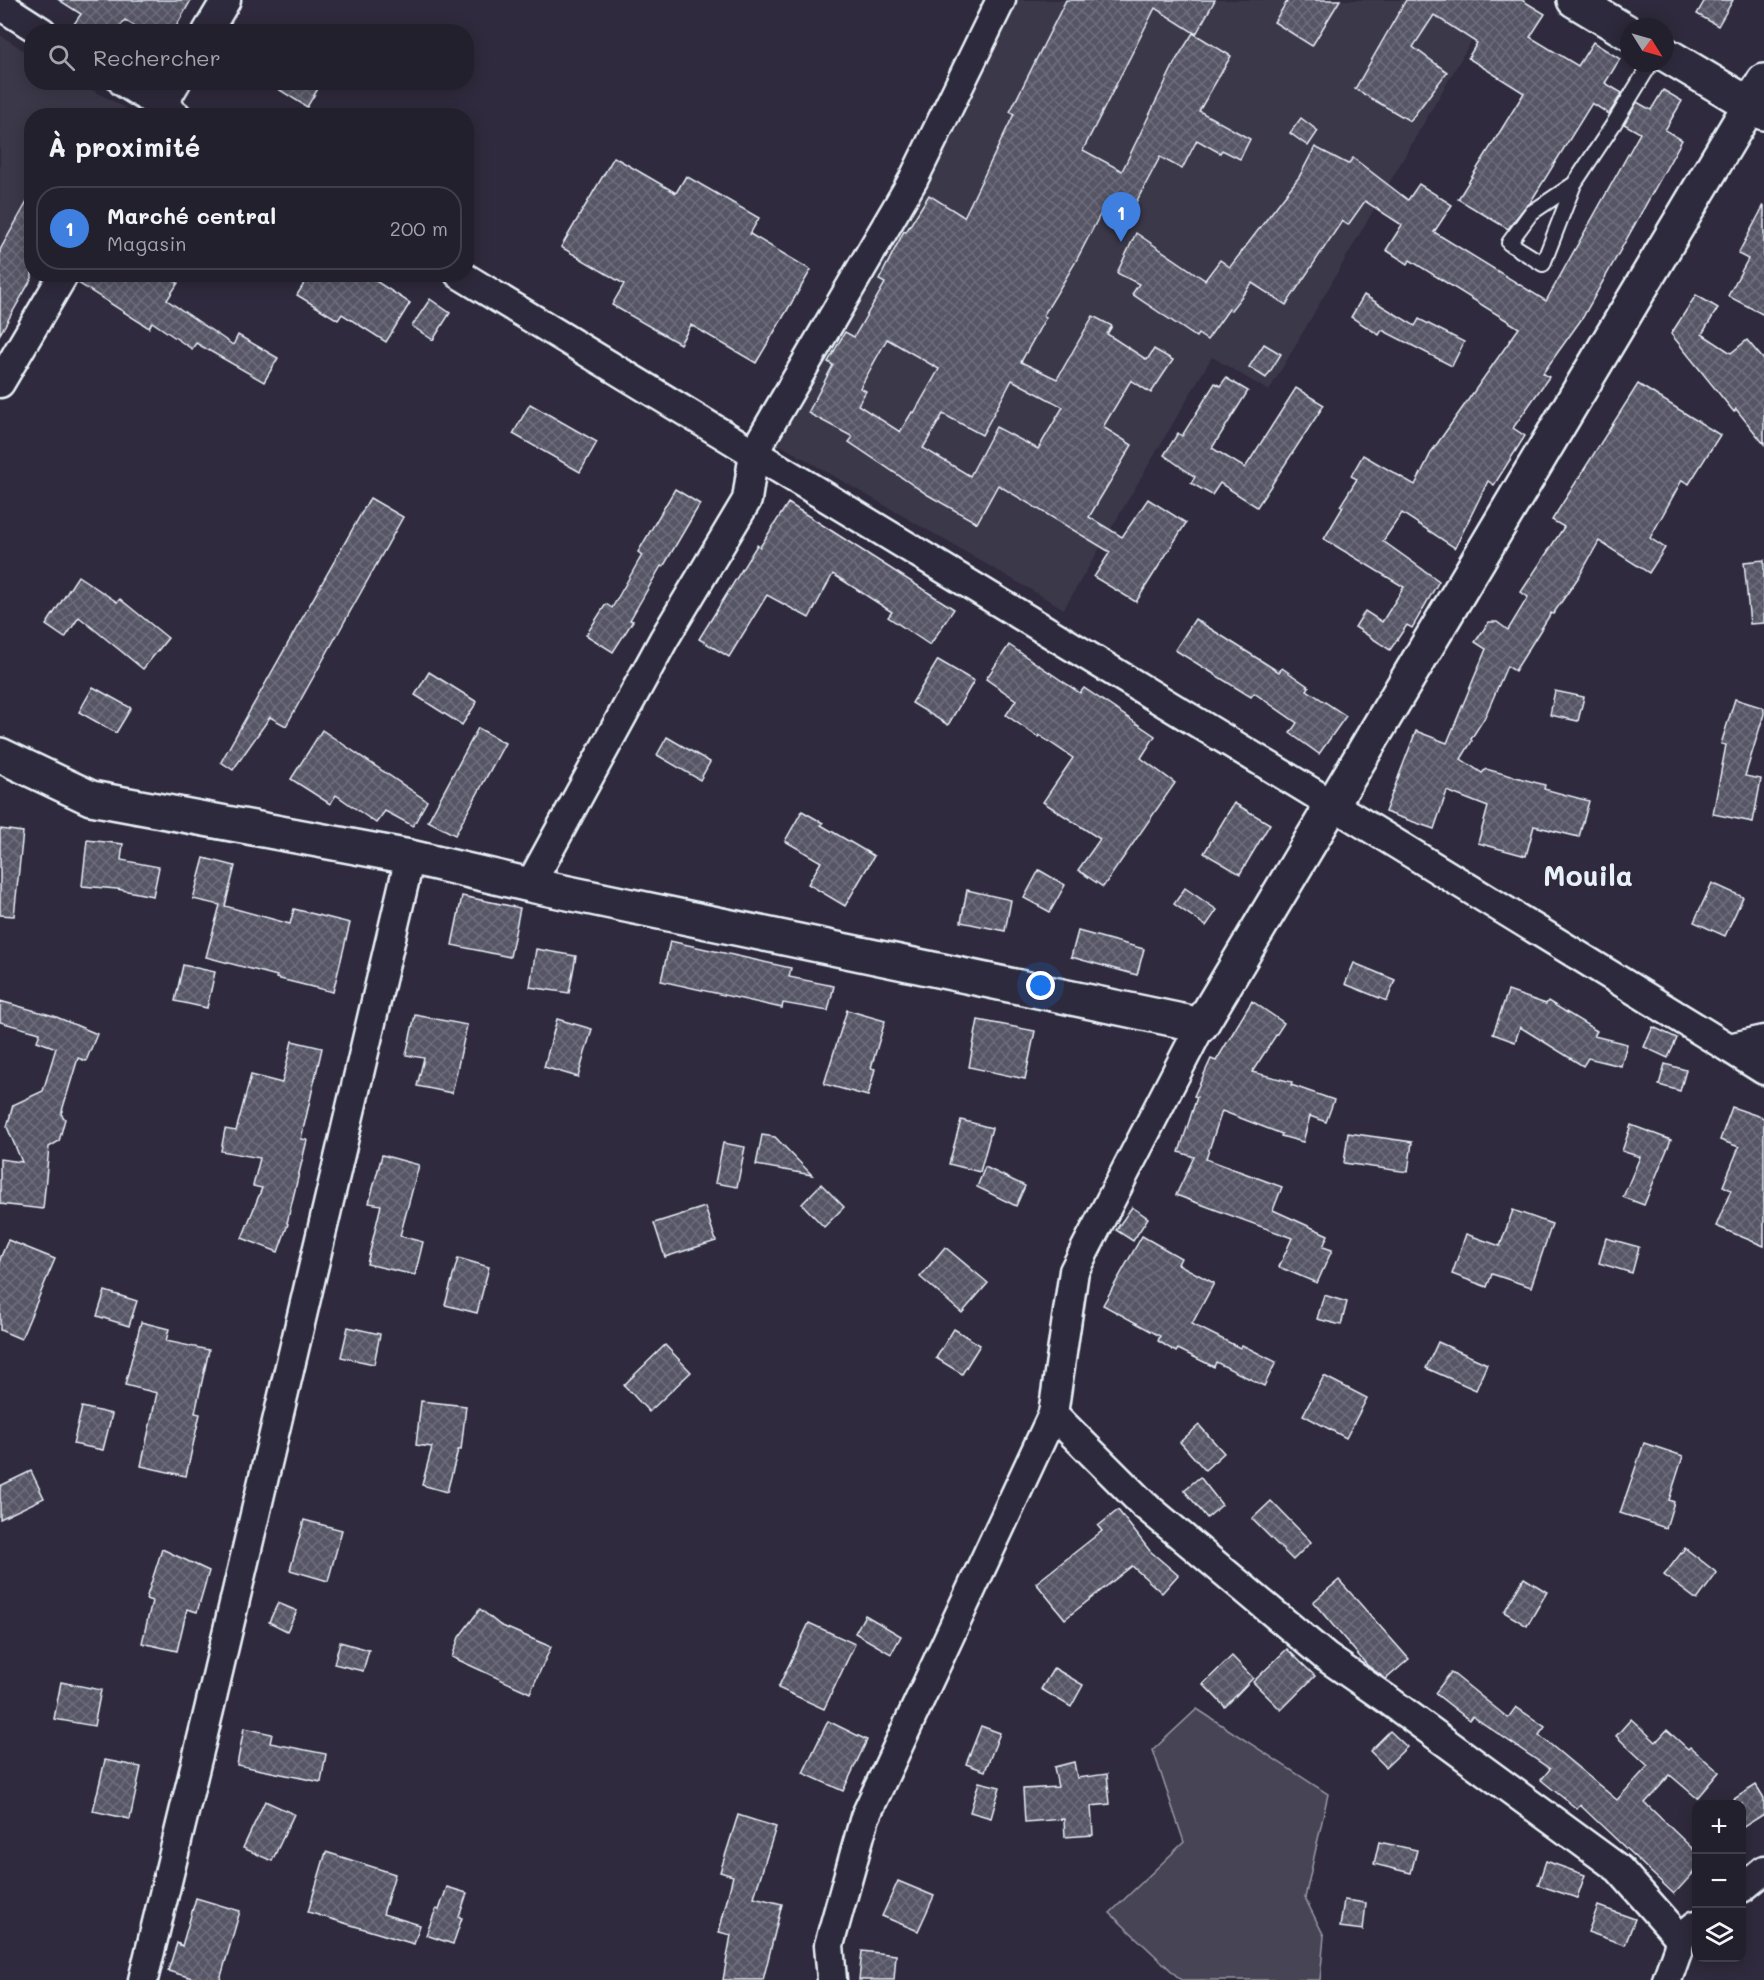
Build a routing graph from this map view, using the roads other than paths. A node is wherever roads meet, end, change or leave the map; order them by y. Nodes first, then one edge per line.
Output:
1 (226, 0) edge
2 (1001, 0) edge
3 (1575, 0) edge
4 (0, 5) edge
5 (30, 24) edge
6 (212, 24) edge
7 (1620, 28) edge
8 (1674, 58) edge
9 (1645, 72) edge
10 (134, 90) edge
11 (173, 90) edge
12 (1759, 100) edge
13 (158, 108) edge
14 (167, 108) edge
15 (1574, 184) junction
16 (59, 282) edge
17 (472, 282) edge
18 (0, 383) edge
19 (754, 452) junction
20 (0, 755) edge
21 (1333, 805) junction
22 (410, 857) junction
23 (530, 885) junction
24 (1201, 1025) junction
25 (1764, 1040) edge
26 (1729, 1048) junction
27 (1764, 1070) edge
28 (1053, 1414) junction
29 (1764, 1870) edge
30 (1746, 1885) edge
31 (1688, 1931) edge
32 (143, 1980) edge
33 (832, 1980) edge
34 (1666, 1980) edge

1 - 6 street
2 - 19 street
3 - 7 street
4 - 5 street
8 - 12 street
9 - 15 lane
10 - 13 street
11 - 14 street
12 - 21 street
15 - 15 lane
16 - 18 street
17 - 19 street
19 - 21 street
19 - 23 street
20 - 22 street
21 - 24 street
21 - 26 street
22 - 23 street
22 - 32 street
23 - 24 street
24 - 28 street
25 - 26 street
26 - 27 street
28 - 31 street
28 - 33 street
29 - 30 street
31 - 34 street

